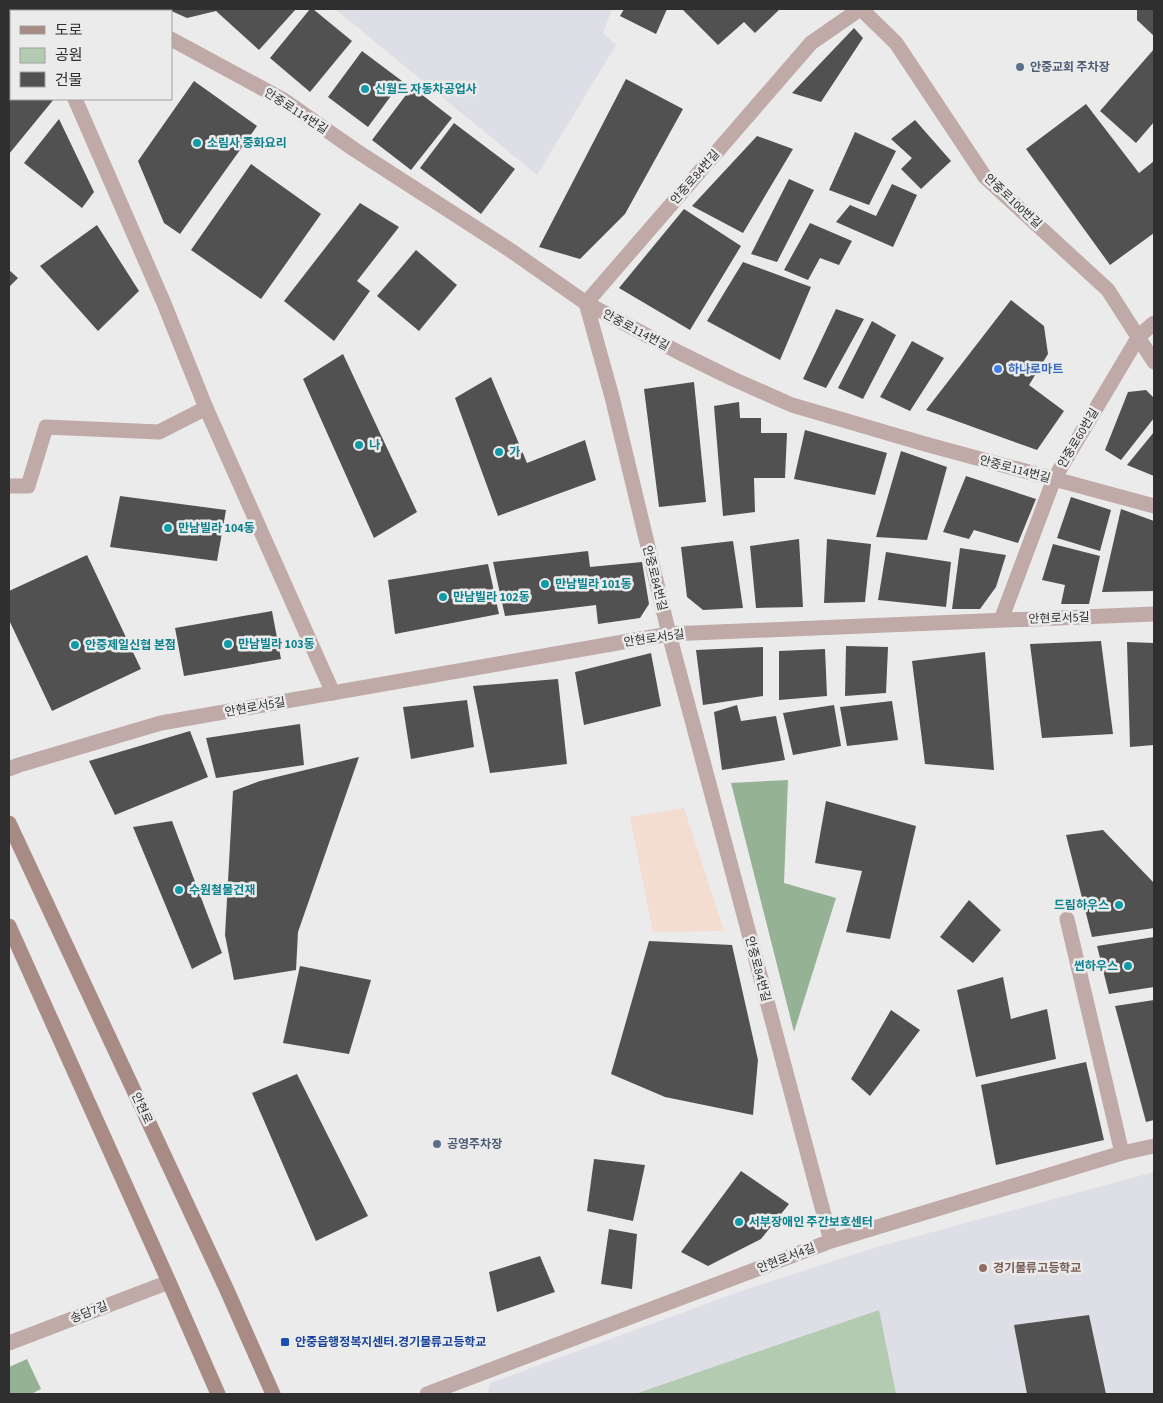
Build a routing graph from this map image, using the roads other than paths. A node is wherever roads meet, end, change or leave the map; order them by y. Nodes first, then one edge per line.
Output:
1 (861, 9) edge
2 (172, 40) edge
3 (75, 100) edge
4 (586, 303) junction
5 (1154, 324) edge
6 (1139, 336) junction
7 (1154, 362) edge
8 (206, 408) junction
9 (1054, 479) junction
10 (9, 486) edge
11 (1154, 506) edge
12 (1154, 614) edge
13 (1001, 620) junction
14 (669, 634) junction
15 (333, 693) junction
16 (9, 769) edge
17 (9, 822) edge
18 (1067, 919) dead end
19 (9, 926) edge
20 (1154, 1146) edge
21 (1122, 1153) junction
22 (831, 1242) junction
23 (169, 1282) junction
24 (9, 1343) edge
25 (218, 1394) edge
26 (273, 1394) edge
27 (427, 1394) edge

1 - 4 street, 안중로84번길
1 - 6 street, 안중로100번길
2 - 4 street, 안중로114번길
3 - 8 street
4 - 9 street, 안중로114번길
4 - 14 street, 안중로84번길
5 - 6 street, 안중로60번길
6 - 7 street, 안중로100번길
6 - 9 street, 안중로60번길
8 - 10 street
8 - 15 street
9 - 11 street, 안중로114번길
9 - 13 street, 안중로60번길
12 - 13 street, 안현로서5길
13 - 14 street, 안현로서5길
14 - 15 street, 안현로서5길
14 - 22 street, 안중로84번길
15 - 16 street, 안현로서5길
17 - 26 main road, 안현로
18 - 21 street
19 - 23 main road
20 - 21 street, 안현로서4길
21 - 22 street, 안현로서4길
22 - 27 street, 안현로서4길
23 - 24 street, 송담7길
23 - 25 main road

